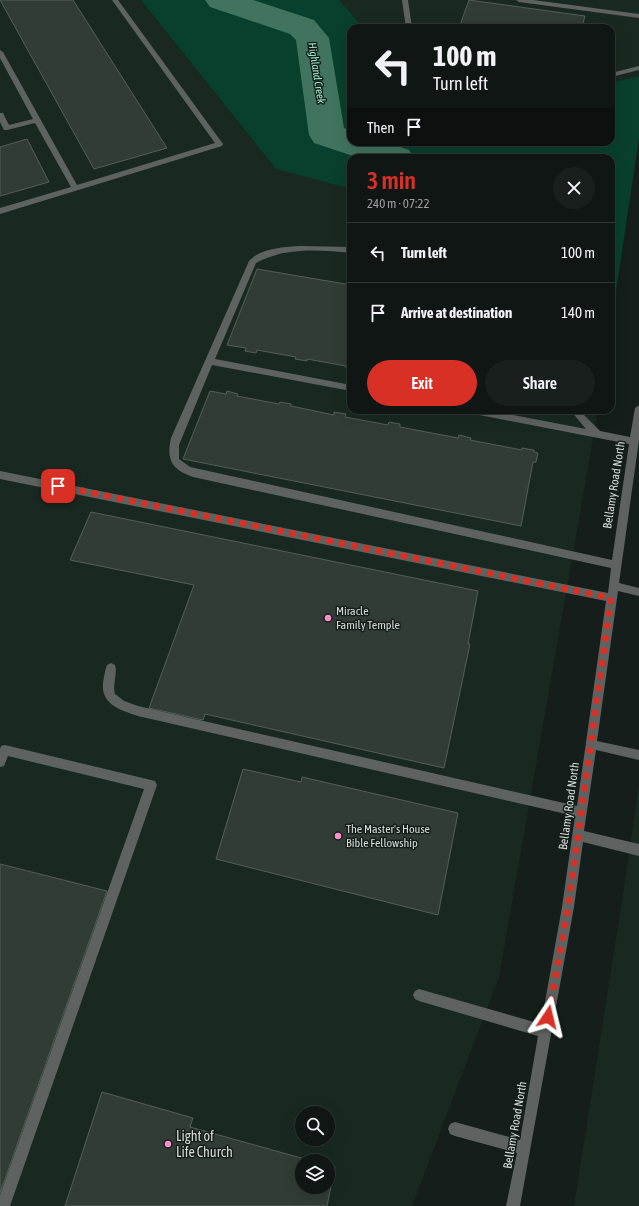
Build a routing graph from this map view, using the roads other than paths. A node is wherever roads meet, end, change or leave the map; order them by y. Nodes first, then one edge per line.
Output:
1 (115, 0) edge
2 (405, 0) edge
3 (519, 0) edge
4 (639, 16) edge
5 (408, 24) edge
6 (0, 52) edge
7 (639, 68) edge
8 (615, 74) edge
9 (0, 115) edge
10 (37, 120) junction
11 (75, 188) junction
12 (0, 211) edge
13 (347, 250) edge
14 (209, 361) junction
15 (347, 387) edge
16 (639, 408) edge
17 (490, 414) edge
18 (578, 414) edge
19 (597, 434) junction
20 (634, 441) junction
21 (0, 475) edge
22 (616, 565) junction
23 (613, 586) junction
24 (639, 592) edge
25 (611, 598) junction
26 (111, 668) dead end
27 (590, 744) junction
28 (639, 755) edge
29 (0, 762) edge
30 (581, 812) junction
31 (578, 835) junction
32 (639, 850) edge
33 (419, 995) dead end
34 (545, 1032) junction
35 (455, 1129) dead end
36 (524, 1148) junction
37 (3, 1206) edge
38 (513, 1206) edge

1 - 11 street
2 - 5 street
3 - 4 street
6 - 10 street
7 - 8 street
9 - 10 street
10 - 11 street
11 - 12 street
13 - 14 street
14 - 15 street
14 - 22 street
16 - 20 street, Bellamy Road North
17 - 19 street
18 - 19 street
19 - 20 street
20 - 22 street, Bellamy Road North
21 - 25 street
22 - 23 street, Bellamy Road North
23 - 24 street
23 - 25 street, Bellamy Road North
25 - 27 street, Bellamy Road North
26 - 30 street
27 - 28 street
27 - 30 street, Bellamy Road North
29 - 37 street
30 - 31 street, Bellamy Road North
31 - 32 street
31 - 34 street, Bellamy Road North
33 - 34 street
34 - 36 street, Bellamy Road North
35 - 36 street
36 - 38 street, Bellamy Road North

